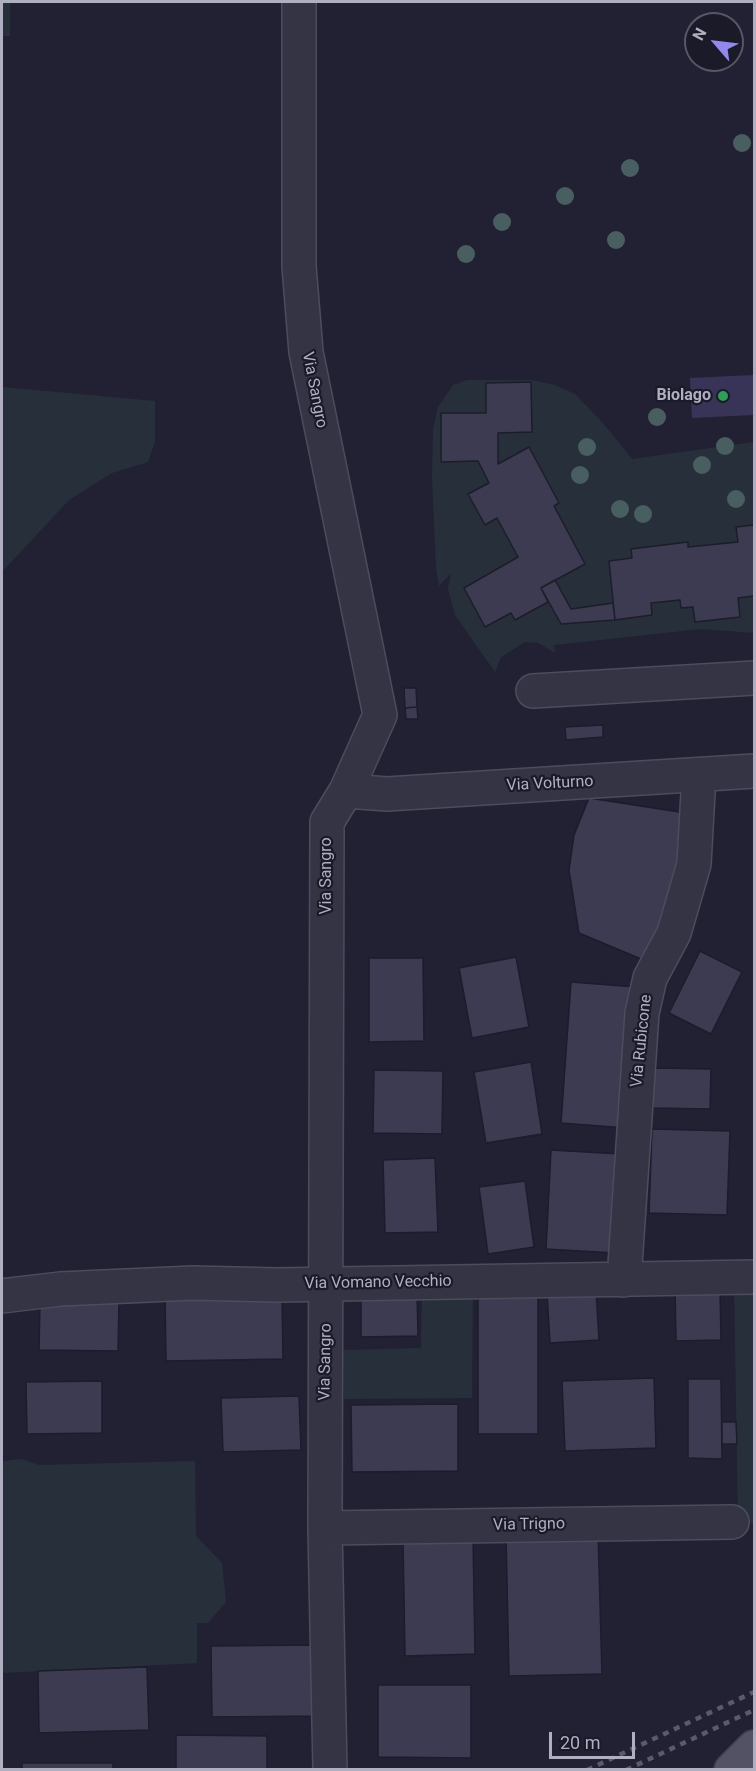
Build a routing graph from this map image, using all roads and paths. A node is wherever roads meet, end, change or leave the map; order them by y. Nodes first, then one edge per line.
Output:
1 (299, 2) edge
2 (754, 678) edge
3 (533, 691) dead end
4 (754, 771) edge
5 (699, 775) junction
6 (346, 791) junction
7 (754, 1277) edge
8 (624, 1280) junction
9 (327, 1283) junction
10 (2, 1296) edge
11 (732, 1522) dead end
12 (325, 1528) junction
13 (330, 1770) edge

1 - 6 street, Via Sangro
2 - 3 street
4 - 5 street, Via Volturno
5 - 6 street, Via Volturno
5 - 8 street, Via Rubicone
6 - 9 street, Via Sangro
7 - 8 street, Via Vomano Vecchio
8 - 9 street, Via Vomano Vecchio
9 - 10 street, Via Vomano Vecchio
9 - 12 street, Via Sangro
11 - 12 street, Via Trigno
12 - 13 street, Via Sangro

